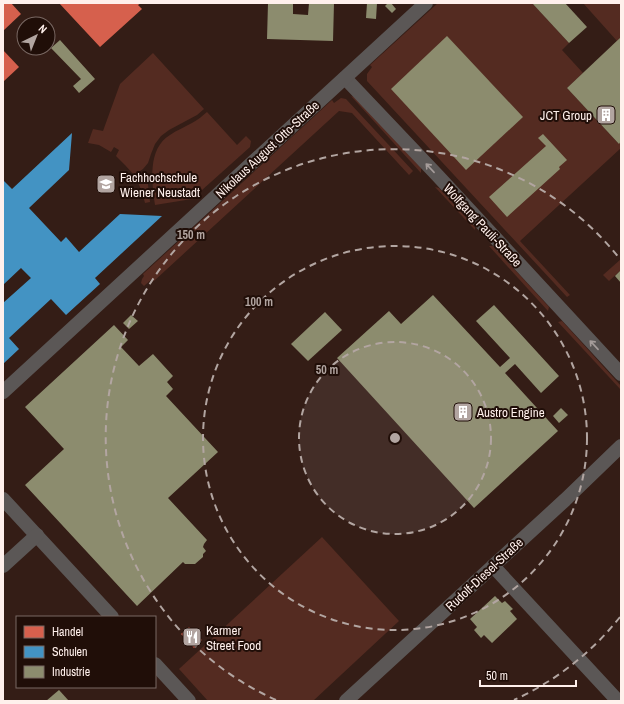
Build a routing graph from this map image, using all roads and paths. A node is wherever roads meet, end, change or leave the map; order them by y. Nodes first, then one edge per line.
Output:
1 (426, 3) edge
2 (345, 78) junction
3 (621, 374) edge
4 (3, 392) edge
5 (621, 446) edge
6 (3, 499) edge
7 (37, 535) junction
8 (3, 566) edge
9 (493, 566) junction
10 (111, 616) edge
11 (156, 665) edge
12 (189, 701) edge
13 (346, 701) edge
14 (618, 701) edge

1 - 2 street, Nikolaus August Otto-Straße
3 -> 2 street, Wolfgang Pauli-Straße
2 - 4 street, Nikolaus August Otto-Straße
5 - 9 street, Rudolf-Diesel-Straße
6 - 7 street
7 - 8 street
7 - 10 street
9 - 13 street, Rudolf-Diesel-Straße
9 - 14 street
11 - 12 street

